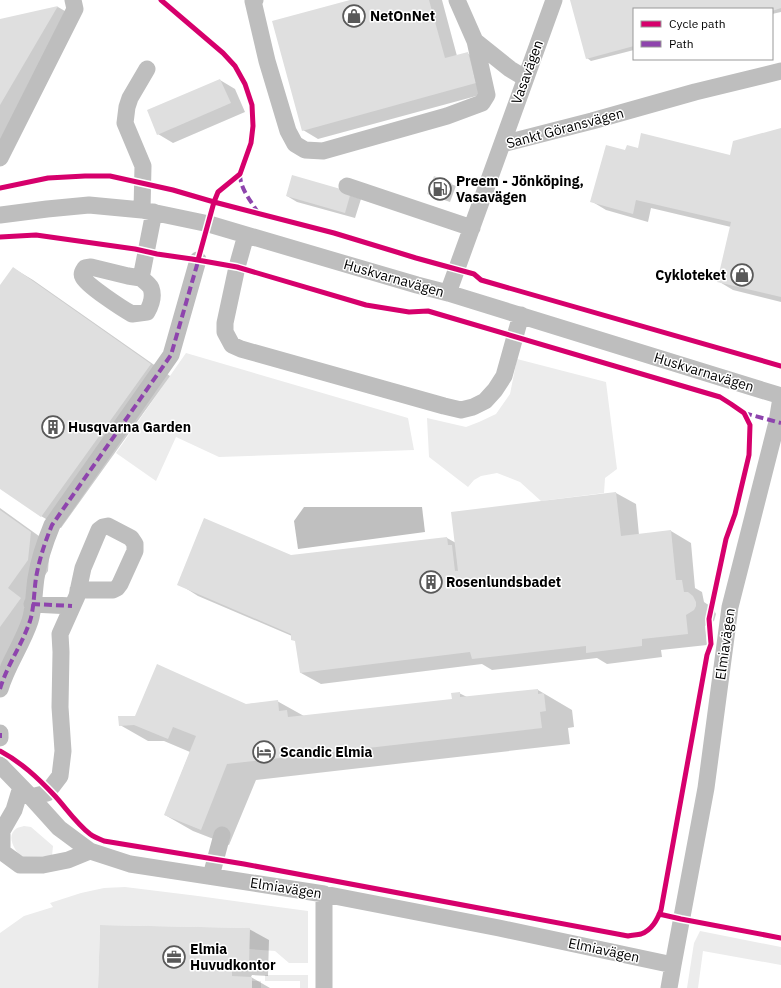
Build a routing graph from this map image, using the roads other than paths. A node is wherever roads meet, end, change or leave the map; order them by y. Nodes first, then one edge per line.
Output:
1 (73, 0) edge
2 (255, 0) edge
3 (457, 0) edge
4 (554, 0) edge
5 (475, 41) junction
6 (146, 69) dead end
7 (781, 71) edge
8 (525, 78) junction
9 (502, 144) junction
10 (0, 158) edge
11 (347, 186) dead end
12 (148, 211) junction
13 (0, 215) edge
14 (472, 228) junction
15 (246, 235) junction
16 (198, 260) dead end
17 (141, 278) dead end
18 (448, 293) junction
19 (521, 315) junction
20 (781, 397) edge
21 (32, 604) junction
22 (0, 689) edge
23 (0, 733) edge
24 (0, 738) edge
25 (0, 765) edge
26 (26, 792) junction
27 (222, 835) dead end
28 (90, 851) junction
29 (0, 860) edge
30 (20, 865) junction
31 (211, 876) junction
32 (324, 894) junction
33 (673, 965) junction
34 (324, 988) edge
35 (669, 988) edge

1 - 10 street
2 - 5 street
3 - 5 street
4 - 8 street, Vasavägen
5 - 8 street
6 - 12 street
7 - 9 street, Sankt Göransvägen
8 - 9 street, Vasavägen
9 - 14 street, Sankt Göransvägen
11 - 14 street
12 - 13 street, Huskvarnavägen
12 - 15 street, Huskvarnavägen
12 - 17 street
14 - 18 street, Sankt Göransvägen
15 - 18 street, Huskvarnavägen
15 - 19 street
16 - 21 street
18 - 19 street, Huskvarnavägen
19 - 20 street, Huskvarnavägen
20 - 33 street, Elmiavägen
21 - 22 street
21 - 26 street
23 - 24 street
25 - 26 street, Elmiavägen
26 - 28 street, Elmiavägen
26 - 30 street
27 - 31 street
28 - 30 street
28 - 31 street, Elmiavägen
29 - 30 street
31 - 32 street, Elmiavägen
32 - 33 street, Elmiavägen
32 - 34 street
33 - 35 street

